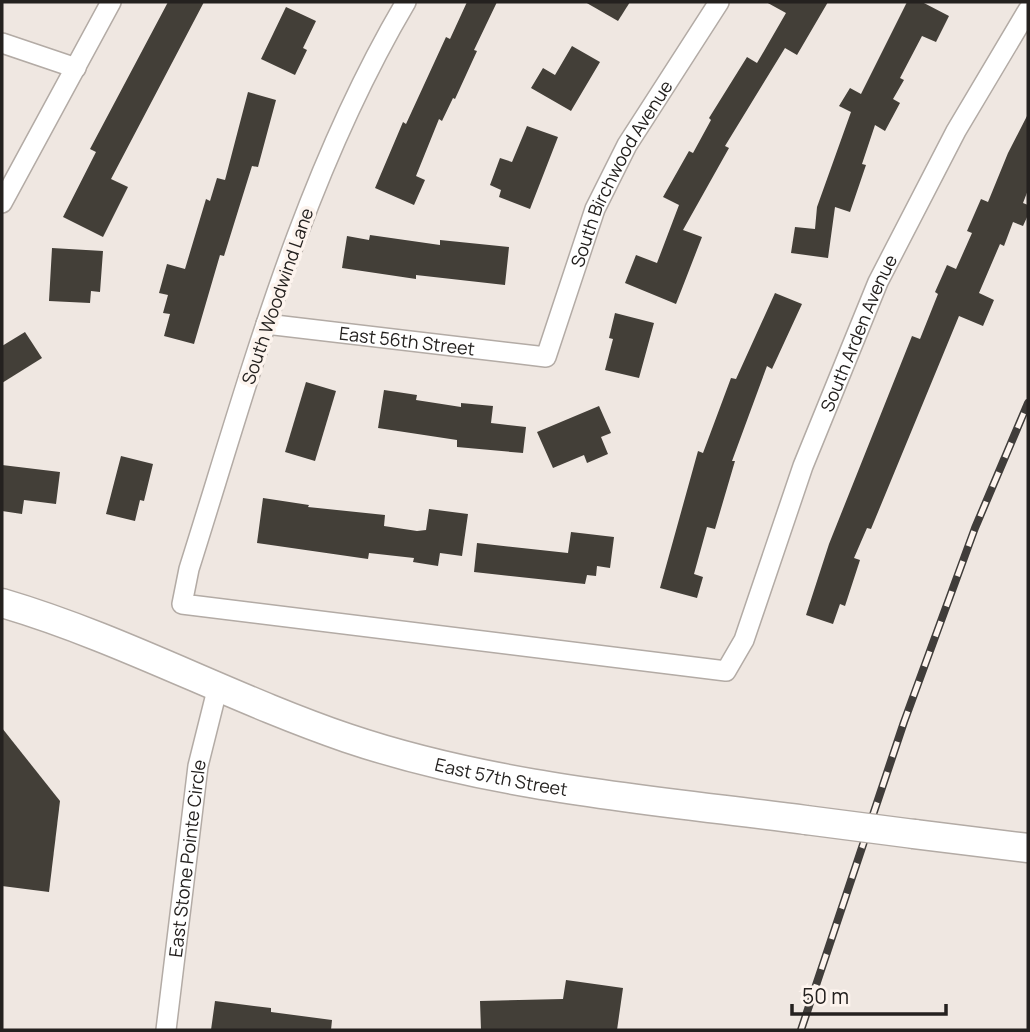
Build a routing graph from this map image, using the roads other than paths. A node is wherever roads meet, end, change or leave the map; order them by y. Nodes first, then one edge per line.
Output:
1 (111, 2) edge
2 (405, 2) edge
3 (719, 2) edge
4 (1028, 10) edge
5 (2, 43) edge
6 (76, 68) junction
7 (2, 203) edge
8 (266, 324) junction
9 (546, 357) joint
10 (2, 603) edge
11 (182, 604) joint
12 (218, 686) junction
13 (1028, 848) edge
14 (166, 1030) edge

1 - 6 street
2 - 8 street, South Woodwind Lane
3 - 9 street, South Birchwood Avenue
4 - 11 street, South Arden Avenue
5 - 6 street
6 - 7 street
8 - 9 street, East 56th Street
8 - 11 street, South Woodwind Lane
10 - 12 main road, East 57th Street
12 - 13 main road, East 57th Street, bridge
12 - 14 street, East Stone Pointe Circle

